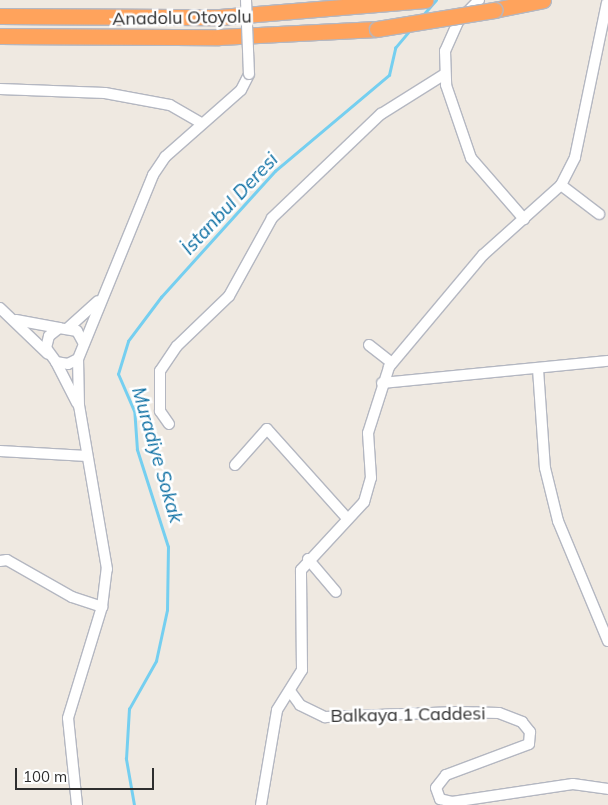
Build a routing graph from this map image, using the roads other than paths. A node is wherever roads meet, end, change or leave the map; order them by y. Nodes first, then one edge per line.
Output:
1 (246, 0) edge
2 (425, 0) edge
3 (478, 0) edge
4 (543, 0) edge
5 (607, 3) edge
6 (0, 16) edge
7 (0, 36) edge
8 (604, 48) edge
9 (445, 74) junction
10 (0, 89) edge
11 (201, 123) junction
12 (561, 185) junction
13 (599, 214) dead end
14 (524, 219) junction
15 (99, 300) junction
16 (0, 308) edge
17 (16, 320) junction
18 (63, 328) junction
19 (83, 342) junction
20 (369, 345) dead end
21 (48, 354) junction
22 (78, 359) junction
23 (608, 360) edge
24 (56, 362) junction
25 (392, 363) junction
26 (538, 370) junction
27 (382, 383) junction
28 (79, 406) junction
29 (169, 424) dead end
30 (0, 451) edge
31 (87, 456) junction
32 (234, 464) dead end
33 (346, 517) junction
34 (308, 560) junction
35 (0, 561) edge
36 (336, 592) dead end
37 (102, 608) junction
38 (608, 641) edge
39 (290, 691) junction
40 (608, 789) edge
41 (77, 805) edge
42 (261, 805) edge

1 - 11 street, bridge
2 - 6 highway, Anadolu Otoyolu
3 - 9 street
4 - 7 highway, Anadolu Otoyolu, bridge
5 - 8 street
8 - 12 street
9 - 14 street
9 - 29 street
10 - 11 street
11 - 15 street
12 - 13 street
12 - 14 street
14 - 25 street
15 - 18 street
15 - 19 street
16 - 17 street
17 - 18 street
17 - 21 street
18 - 19 street
18 - 21 street
19 - 22 street
20 - 25 street
21 - 24 street
22 - 24 street
22 - 28 street
23 - 26 street
24 - 28 street
25 - 27 street
26 - 27 street
26 - 38 street
27 - 33 street
28 - 31 street
30 - 31 street
31 - 37 street
32 - 33 street
33 - 34 street
34 - 36 street
34 - 39 street
35 - 37 street
37 - 41 street
39 - 40 street, Balkaya 1 Caddesi
39 - 42 street

